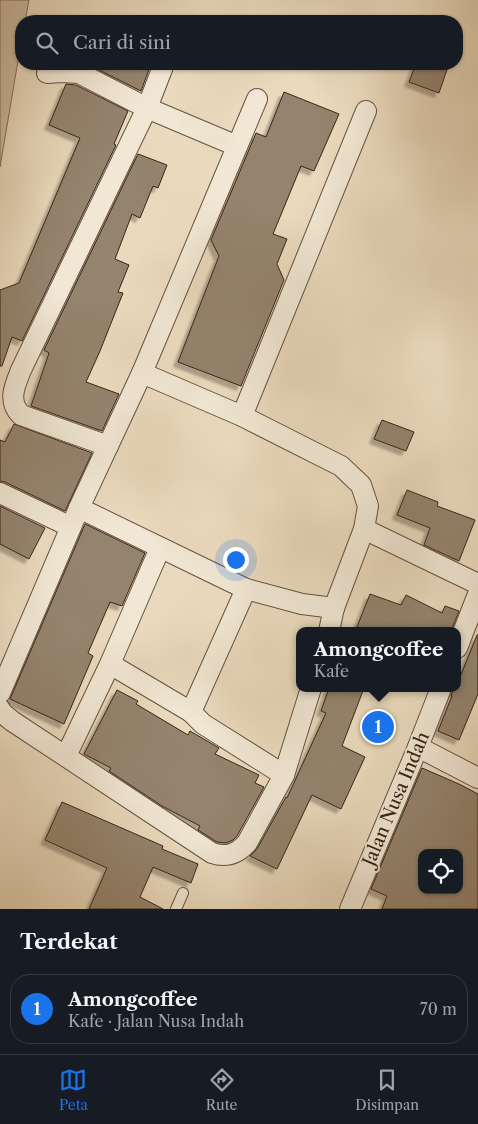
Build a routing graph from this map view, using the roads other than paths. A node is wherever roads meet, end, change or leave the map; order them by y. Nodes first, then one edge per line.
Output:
1 (162, 70) edge
2 (47, 73) dead end
3 (257, 99) dead end
4 (147, 108) junction
5 (366, 111) dead end
6 (237, 146) junction
7 (142, 373) junction
8 (242, 416) junction
9 (108, 446) junction
10 (0, 493) edge
11 (79, 508) junction
12 (71, 527) junction
13 (364, 529) junction
14 (160, 548) junction
15 (478, 584) edge
16 (246, 589) junction
17 (478, 594) edge
18 (334, 608) junction
19 (330, 627) edge
20 (461, 638) edge
21 (110, 664) junction
22 (310, 692) edge
23 (439, 692) edge
24 (0, 693) edge
25 (0, 709) edge
26 (191, 712) junction
27 (418, 747) junction
28 (66, 756) junction
29 (284, 775) junction
30 (478, 778) edge
31 (184, 892) dead end
32 (176, 909) edge
33 (350, 909) edge

1 - 4 street
2 - 4 street
3 - 6 street
4 - 6 street
4 - 9 street
5 - 8 street
6 - 7 street
7 - 8 street
7 - 9 street
8 - 13 street
9 - 11 street
10 - 12 street
11 - 12 street
11 - 14 street
12 - 24 street
13 - 15 street
13 - 18 street
14 - 16 street
14 - 21 street
16 - 18 street
16 - 26 street
17 - 20 street
18 - 19 street
21 - 26 street
21 - 28 street
22 - 29 street
23 - 27 street, Jalan Nusa Indah
25 - 28 street
26 - 29 street
27 - 30 street
27 - 33 street, Jalan Nusa Indah
28 - 29 street
31 - 32 lane

